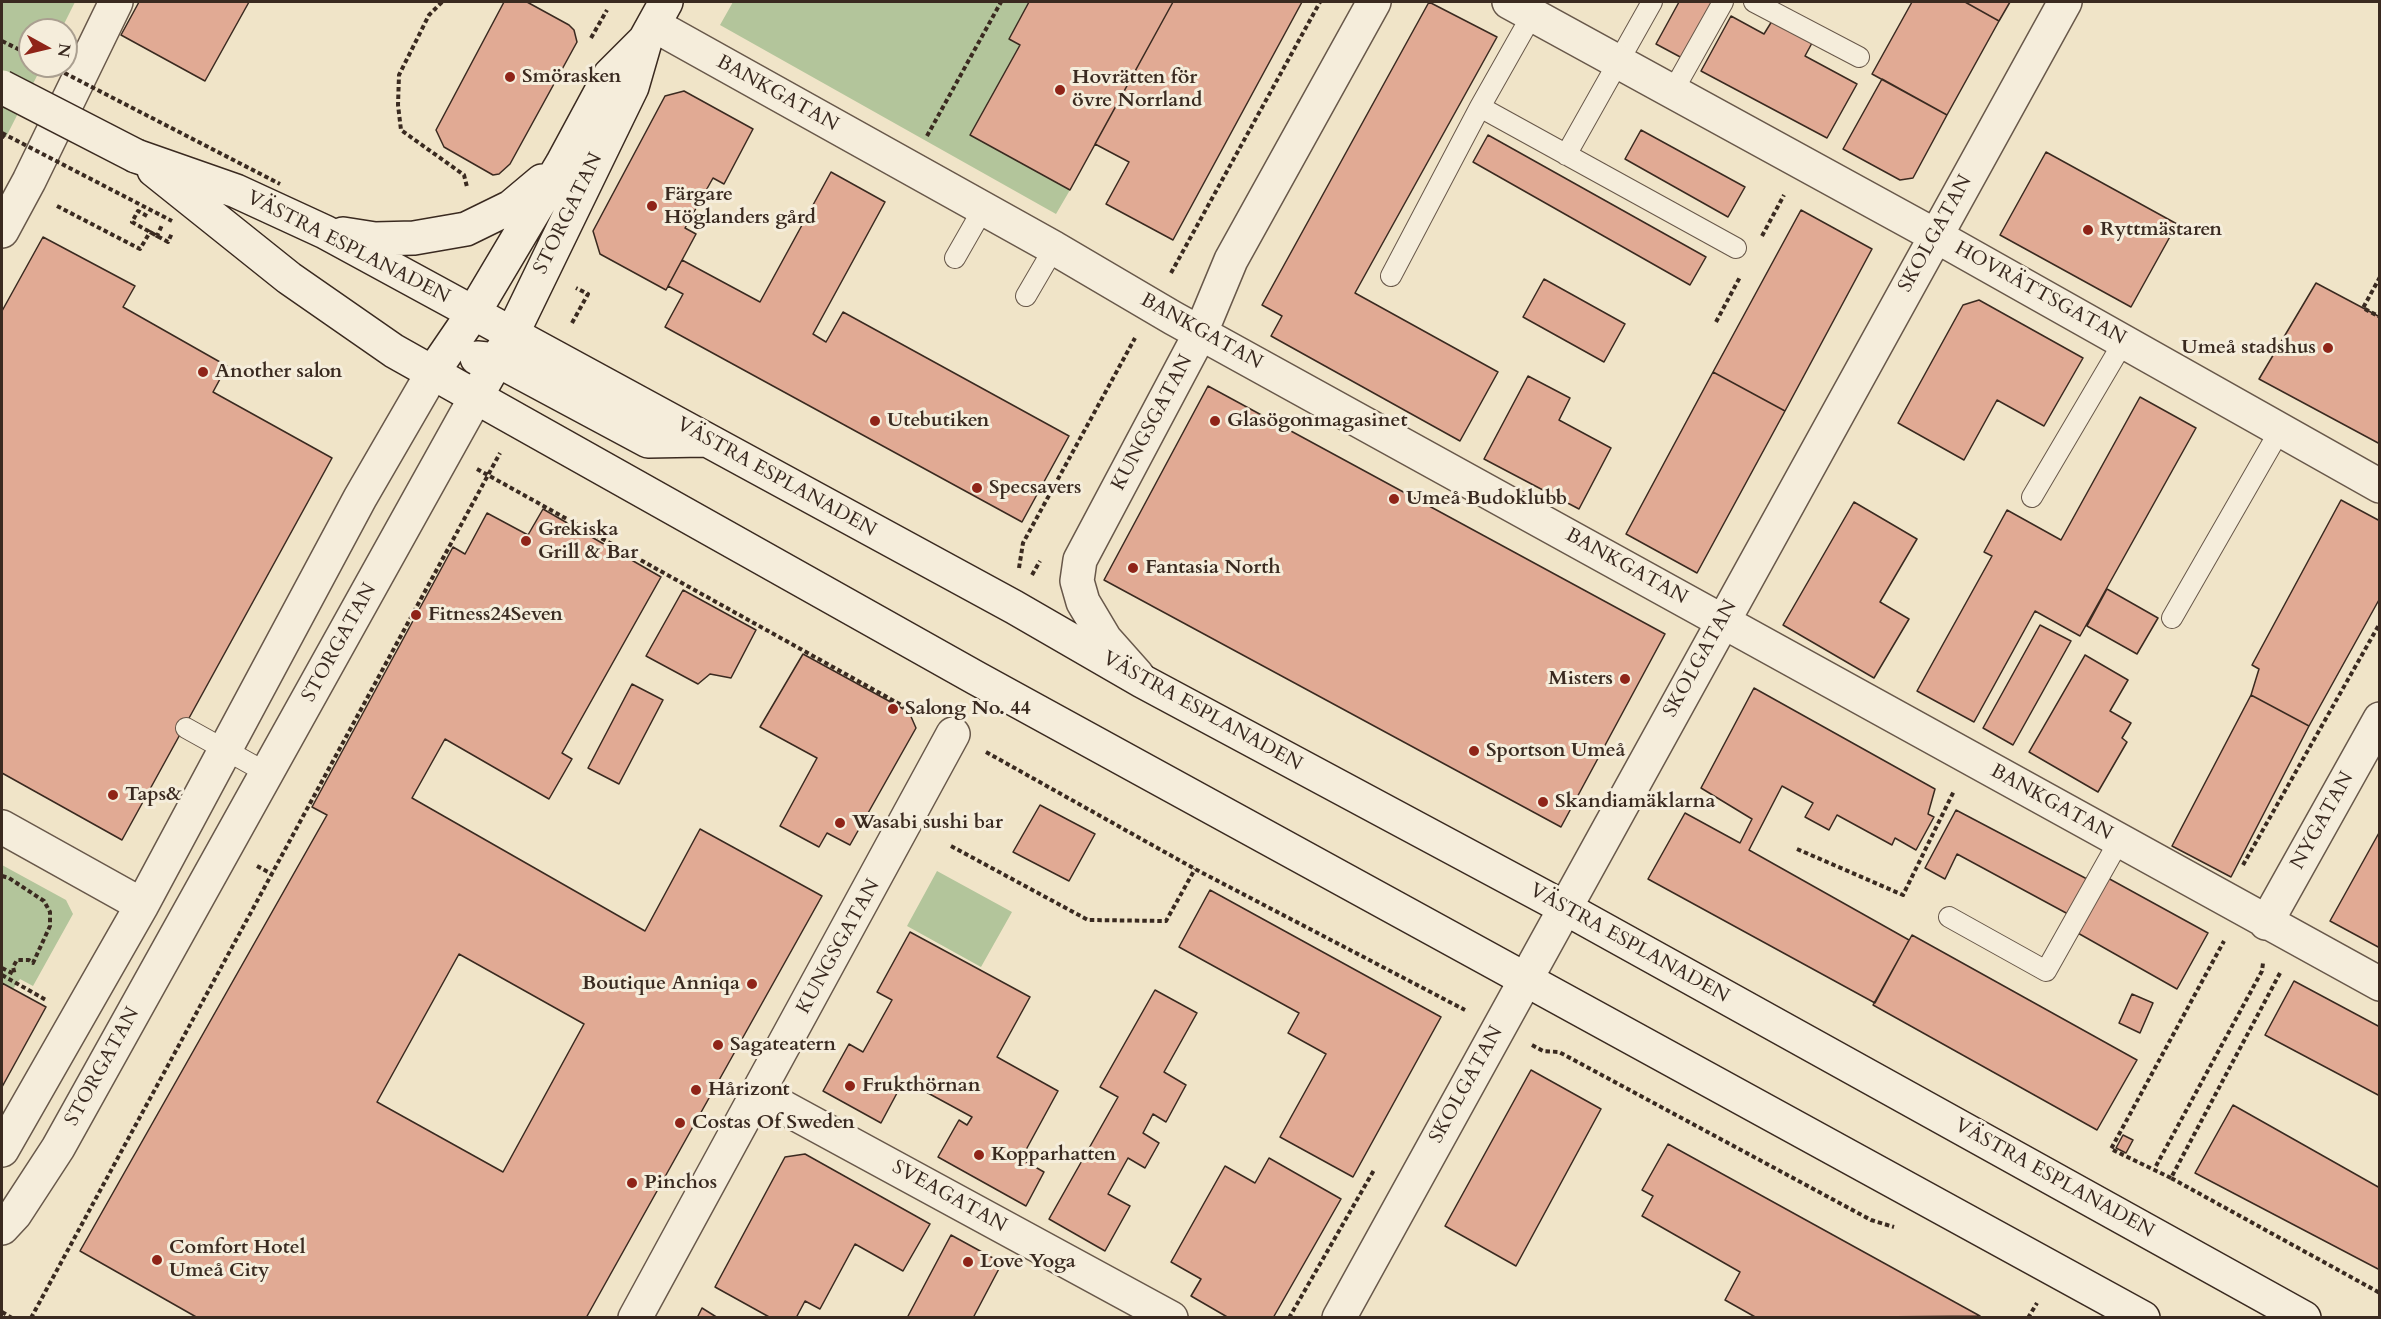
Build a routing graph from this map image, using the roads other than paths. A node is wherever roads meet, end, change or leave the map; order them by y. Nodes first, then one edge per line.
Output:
1 (116, 2) edge
2 (1374, 2) edge
3 (1652, 2) edge
4 (1723, 2) edge
5 (1754, 2) edge
6 (2065, 2) edge
7 (1521, 8) edge
8 (655, 22) edge
9 (1859, 57) dead end
10 (1619, 62) junction
11 (2, 87) edge
12 (1673, 91) junction
13 (1480, 107) junction
14 (1566, 155) junction
15 (136, 156) junction
16 (562, 164) junction
17 (983, 208) junction
18 (2, 231) edge
19 (325, 232) junction
20 (1936, 236) junction
21 (1054, 248) junction
22 (1736, 248) dead end
23 (955, 258) dead end
24 (1391, 276) dead end
25 (1026, 296) dead end
26 (474, 312) junction
27 (1201, 332) junction
28 (2124, 341) junction
29 (505, 346) junction
30 (433, 372) junction
31 (477, 395) junction
32 (2280, 430) junction
33 (706, 440) junction
34 (2379, 486) edge
35 (2032, 496) dead end
36 (2172, 618) dead end
37 (1722, 620) junction
38 (1142, 681) junction
39 (2379, 718) edge
40 (186, 728) dead end
41 (953, 734) road end
42 (225, 750) junction
43 (267, 773) junction
44 (2, 827) edge
45 (2119, 841) junction
46 (141, 905) junction
47 (1565, 908) junction
48 (1949, 916) dead end
49 (2266, 923) junction
50 (1526, 978) junction
51 (2379, 984) edge
52 (759, 1094) junction
53 (2, 1149) edge
54 (2, 1228) edge
55 (636, 1317) edge
56 (1171, 1317) edge
57 (1339, 1317) edge
58 (2143, 1317) edge
59 (2304, 1317) edge

1 - 18 street
2 - 27 street, KUNGSGATAN
3 - 10 lane
4 - 12 lane
5 - 9 lane
6 - 20 street, SKOLGATAN
7 - 10 street, HOVRÄTTSGATAN
7 - 13 lane
8 - 16 street, STORGATAN
8 - 17 street, BANKGATAN
8 - 29 street, STORGATAN
10 - 12 street, HOVRÄTTSGATAN
10 - 14 lane
11 - 15 street, bridge
12 - 20 street, HOVRÄTTSGATAN
13 - 14 lane
13 - 24 lane
14 - 22 lane
15 - 19 street, VÄSTRA ESPLANADEN
15 - 30 street, VÄSTRA ESPLANADEN
16 - 19 street, STORGATAN
16 - 26 street, STORGATAN
17 - 21 street, BANKGATAN
17 - 23 lane
19 - 26 street, VÄSTRA ESPLANADEN
20 - 28 street, HOVRÄTTSGATAN
20 - 37 street, SKOLGATAN
21 - 25 lane
21 - 27 street, BANKGATAN
26 - 29 street, VÄSTRA ESPLANADEN
26 - 30 street, STORGATAN
27 - 37 street, BANKGATAN
27 - 38 street, KUNGSGATAN
28 - 32 street, HOVRÄTTSGATAN
28 - 35 lane
29 - 30 street
29 - 31 street, STORGATAN
29 - 33 street, VÄSTRA ESPLANADEN
29 - 33 street
30 - 31 street, VÄSTRA ESPLANADEN
30 - 42 street, STORGATAN
31 - 43 street, STORGATAN
31 - 50 street, VÄSTRA ESPLANADEN
32 - 34 street, HOVRÄTTSGATAN
32 - 36 lane
33 - 38 street, VÄSTRA ESPLANADEN
37 - 45 street, BANKGATAN
37 - 47 street, SKOLGATAN
38 - 47 street, VÄSTRA ESPLANADEN
39 - 49 street, NYGATAN
40 - 42 lane
41 - 52 street, KUNGSGATAN
42 - 43 lane
42 - 46 street, STORGATAN
43 - 54 street, STORGATAN
44 - 46 street
45 - 48 lane
45 - 49 street, BANKGATAN
46 - 53 street, STORGATAN
47 - 50 street, SKOLGATAN
47 - 59 street, VÄSTRA ESPLANADEN
49 - 51 street, BANKGATAN
50 - 57 street, SKOLGATAN
50 - 58 street, VÄSTRA ESPLANADEN
52 - 55 street, KUNGSGATAN
52 - 56 street, SVEAGATAN

